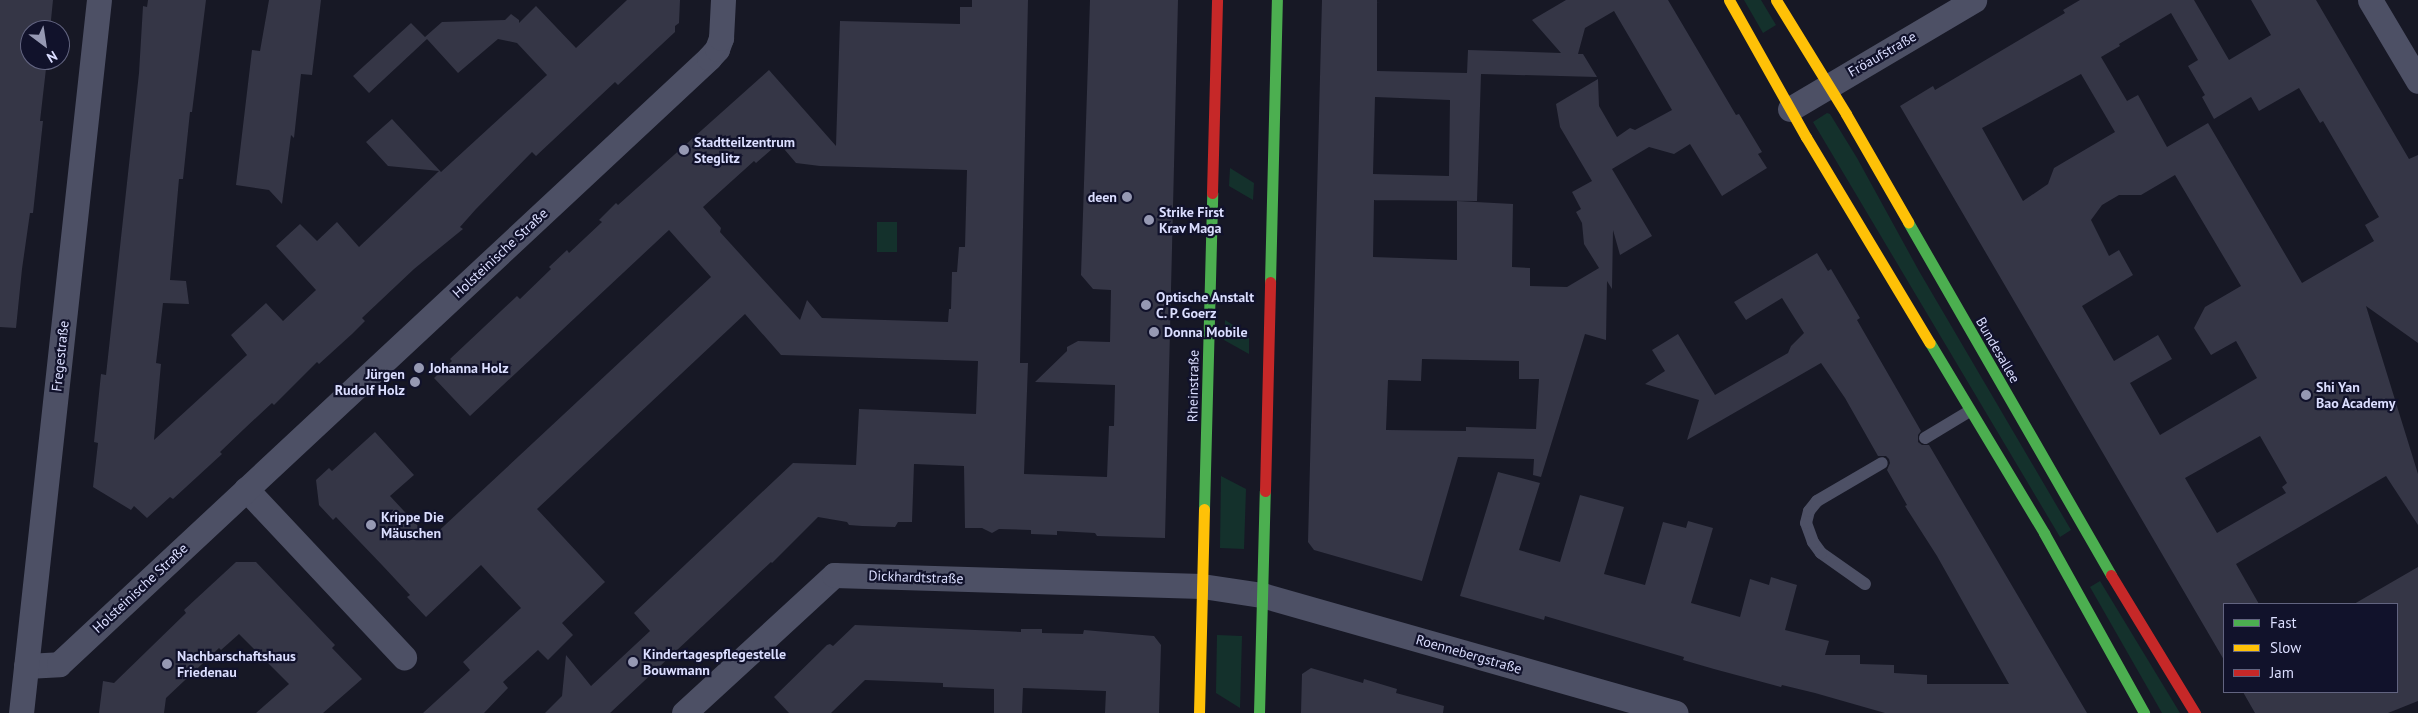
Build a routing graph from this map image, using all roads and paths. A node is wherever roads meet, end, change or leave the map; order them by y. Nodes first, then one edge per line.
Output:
1 (99, 0) edge
2 (723, 0) edge
3 (1218, 0) edge
4 (1277, 0) edge
5 (1729, 0) edge
6 (1776, 0) edge
7 (1974, 0) edge
8 (2370, 0) edge
9 (2418, 81) edge
10 (1829, 85) junction
11 (1790, 109) junction
12 (1970, 411) junction
13 (1925, 438) dead end
14 (1882, 462) dead end
15 (246, 489) junction
16 (1865, 584) dead end
17 (1202, 586) junction
18 (1262, 595) junction
19 (404, 657) dead end
20 (26, 666) junction
21 (21, 713) edge
22 (684, 713) edge
23 (1199, 713) edge
24 (1259, 713) edge
25 (1676, 713) edge
26 (2144, 713) edge
27 (2195, 713) edge

1 - 20 street, Fregestraße
2 - 15 street, Holsteinische Straße
3 - 17 street, Rheinstraße
4 - 18 street
5 - 11 street
6 - 10 street, Bundesallee
7 - 10 street, Fröaufstraße
8 - 9 street
10 - 11 street, Fröaufstraße
10 - 27 street, Bundesallee
11 - 12 street
12 - 13 lane
12 - 26 street
14 - 16 lane
15 - 19 street
15 - 20 street, Holsteinische Straße
17 - 18 street, Dickhardtstraße
17 - 22 street, Dickhardtstraße
17 - 23 street, Rheinstraße
18 - 24 street
18 - 25 street, Roennebergstraße
20 - 21 street, Fregestraße

